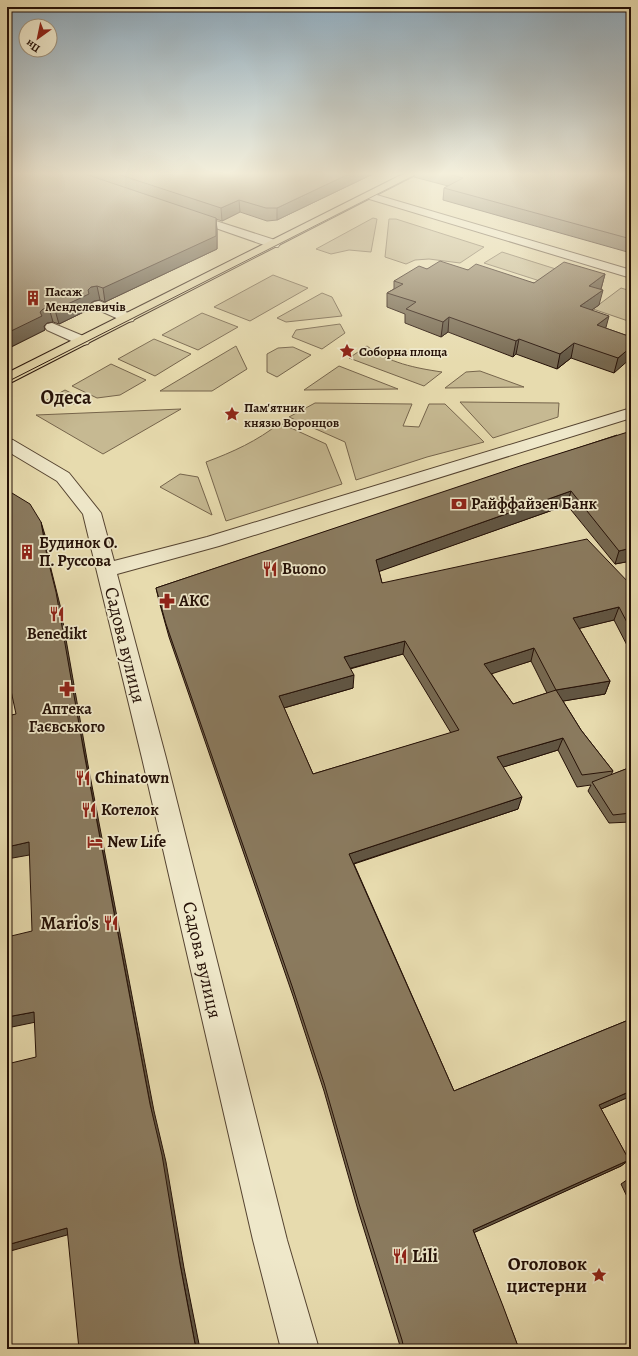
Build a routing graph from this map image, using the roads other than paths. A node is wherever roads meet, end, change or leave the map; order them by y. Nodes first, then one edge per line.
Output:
1 (248, 235) edge
2 (291, 235) edge
3 (501, 235) edge
4 (274, 244) junction
5 (631, 274) edge
6 (99, 305) edge
7 (128, 318) junction
8 (52, 327) edge
9 (83, 341) junction
10 (7, 379) edge
11 (626, 412) edge
12 (7, 444) edge
13 (106, 570) junction
14 (300, 1349) edge

1 - 4 street
2 - 4 main road
3 - 5 street
4 - 7 main road
6 - 7 street
7 - 9 main road
8 - 9 street
9 - 10 main road
11 - 13 street
12 - 13 street
13 - 14 street, Садова вулиця

